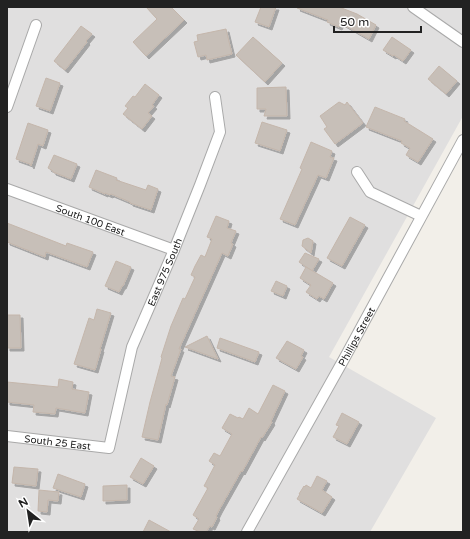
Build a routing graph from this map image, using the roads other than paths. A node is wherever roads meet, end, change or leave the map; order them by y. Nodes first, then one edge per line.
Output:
1 (413, 7) edge
2 (36, 24) dead end
3 (463, 42) edge
4 (215, 98) dead end
5 (7, 107) edge
6 (463, 140) edge
7 (357, 172) dead end
8 (7, 189) edge
9 (421, 216) junction
10 (174, 250) junction
11 (7, 436) edge
12 (109, 448) joint
13 (247, 532) edge

1 - 3 street
2 - 5 street
4 - 10 street, East 975 South
6 - 9 street, Phillips Street
7 - 9 street
8 - 10 street, South 100 East
9 - 13 street, Phillips Street
10 - 12 street, East 975 South
11 - 12 street, South 25 East

